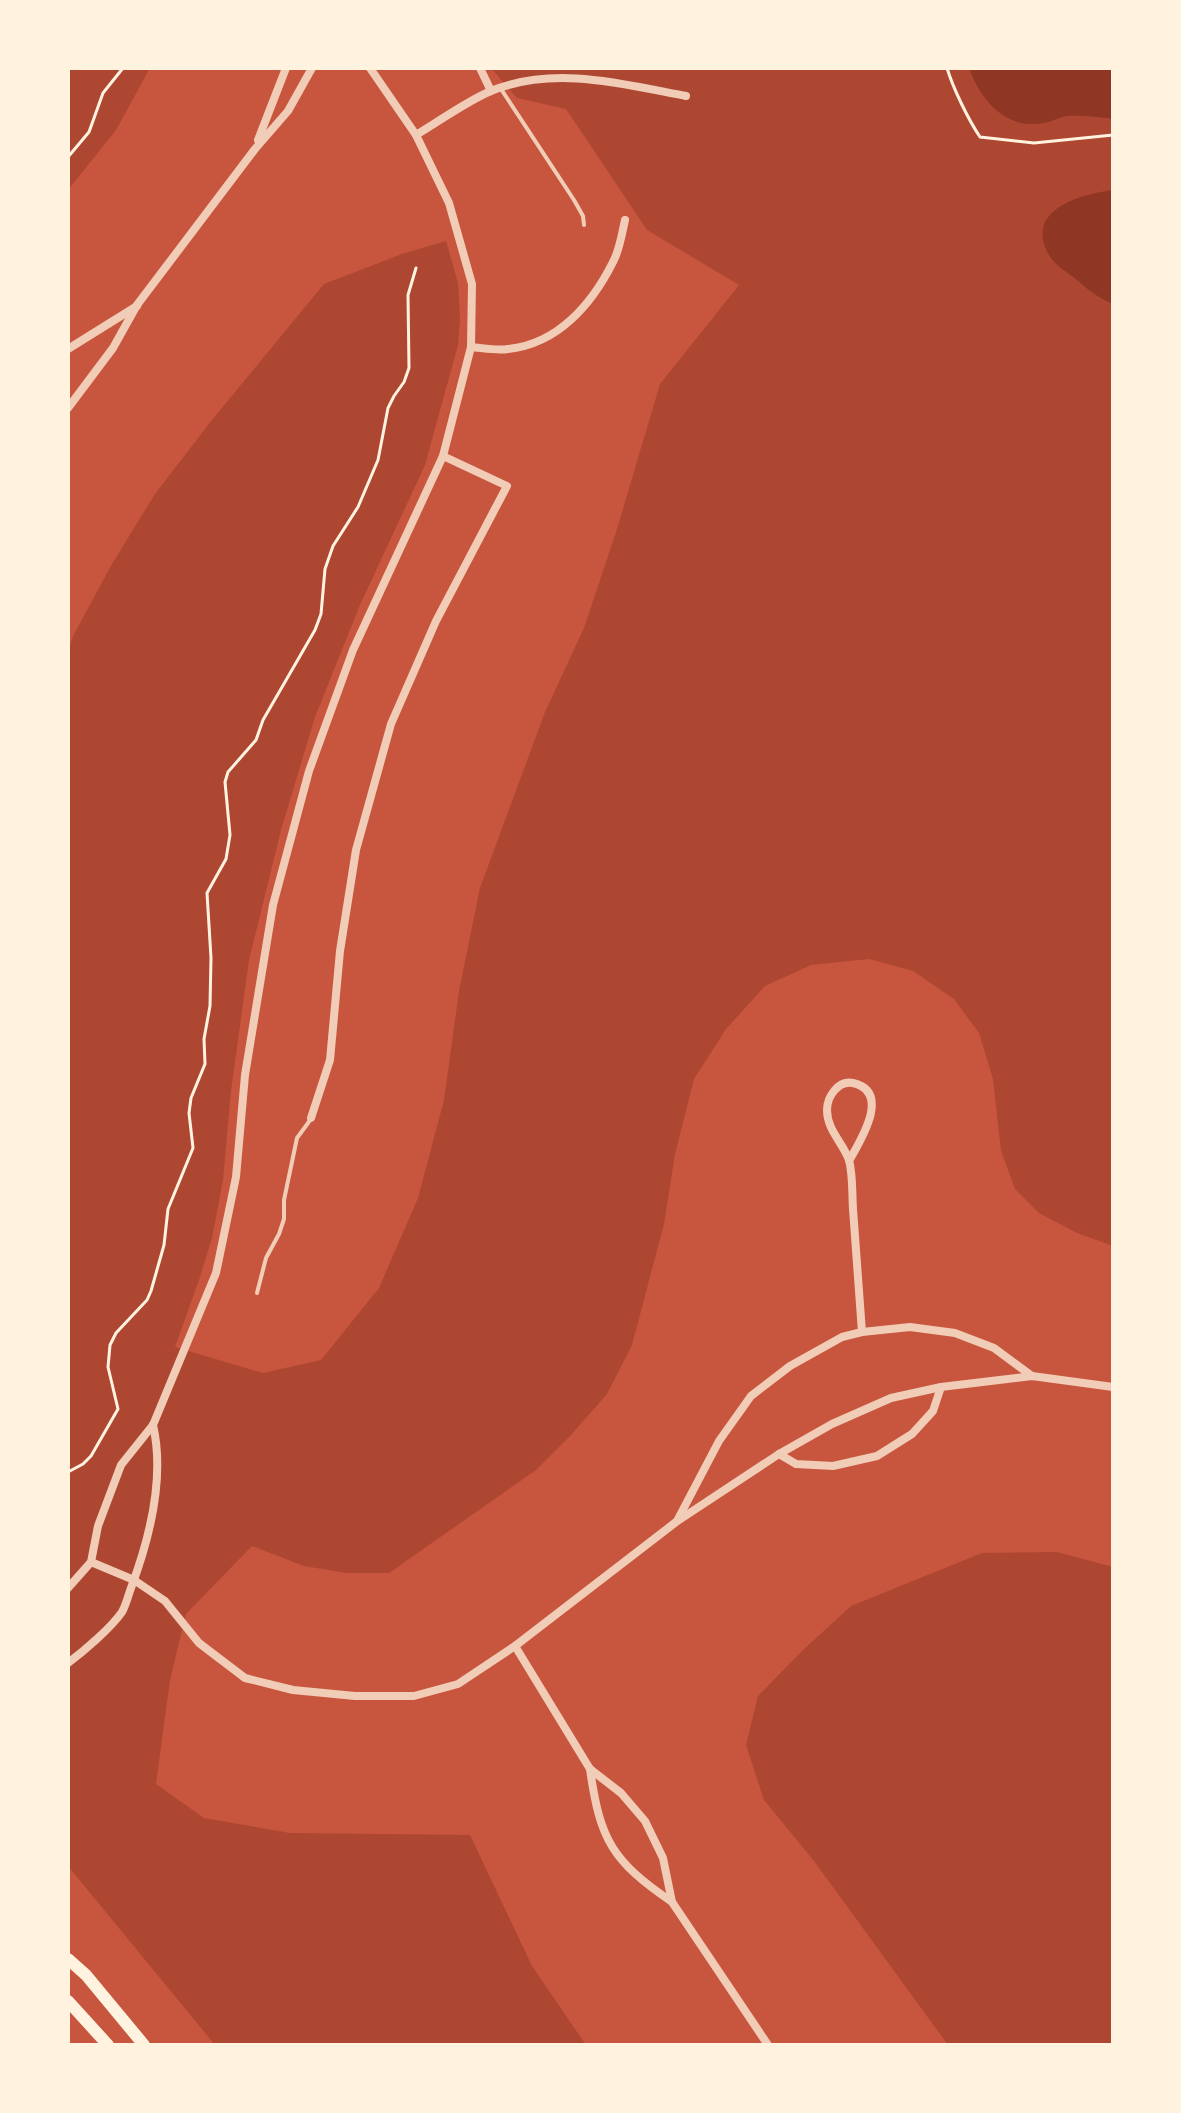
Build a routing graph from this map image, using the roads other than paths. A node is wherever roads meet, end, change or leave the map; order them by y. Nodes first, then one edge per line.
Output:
1 (286, 68) edge
2 (312, 68) edge
3 (370, 68) edge
4 (480, 68) edge
5 (496, 90) junction
6 (686, 96) dead end
7 (416, 135) junction
8 (255, 149) junction
9 (625, 220) dead end
10 (584, 225) dead end
11 (137, 305) junction
12 (471, 347) junction
13 (68, 349) edge
14 (68, 408) edge
15 (443, 456) junction
16 (311, 1118) joint
17 (849, 1161) junction
18 (257, 1293) dead end
19 (862, 1332) junction
20 (1032, 1376) junction
21 (941, 1387) junction
22 (1113, 1387) edge
23 (153, 1425) junction
24 (779, 1454) junction
25 (676, 1522) junction
26 (91, 1562) junction
27 (134, 1580) junction
28 (68, 1588) edge
29 (515, 1646) junction
30 (68, 1663) edge
31 (590, 1769) junction
32 (672, 1902) junction
33 (68, 1959) edge
34 (68, 2001) edge
35 (108, 2045) edge
36 (144, 2045) edge
37 (768, 2045) edge

1 - 8 street
2 - 8 street
3 - 7 street
4 - 5 street
5 - 6 street
5 - 7 street
5 - 10 lane
7 - 12 street
8 - 11 street
9 - 12 street
11 - 13 street
11 - 14 street
12 - 15 street
15 - 16 street
15 - 23 street
16 - 18 lane
17 - 17 street
17 - 19 street
19 - 20 street
19 - 25 street
20 - 21 street
20 - 22 street
21 - 24 street
21 - 24 street
23 - 26 street
23 - 27 street
24 - 25 street
25 - 29 street
26 - 27 street
26 - 28 street
27 - 29 street
27 - 30 street
29 - 31 street
31 - 32 street
31 - 32 street
32 - 37 street
33 - 36 main road
34 - 35 main road

